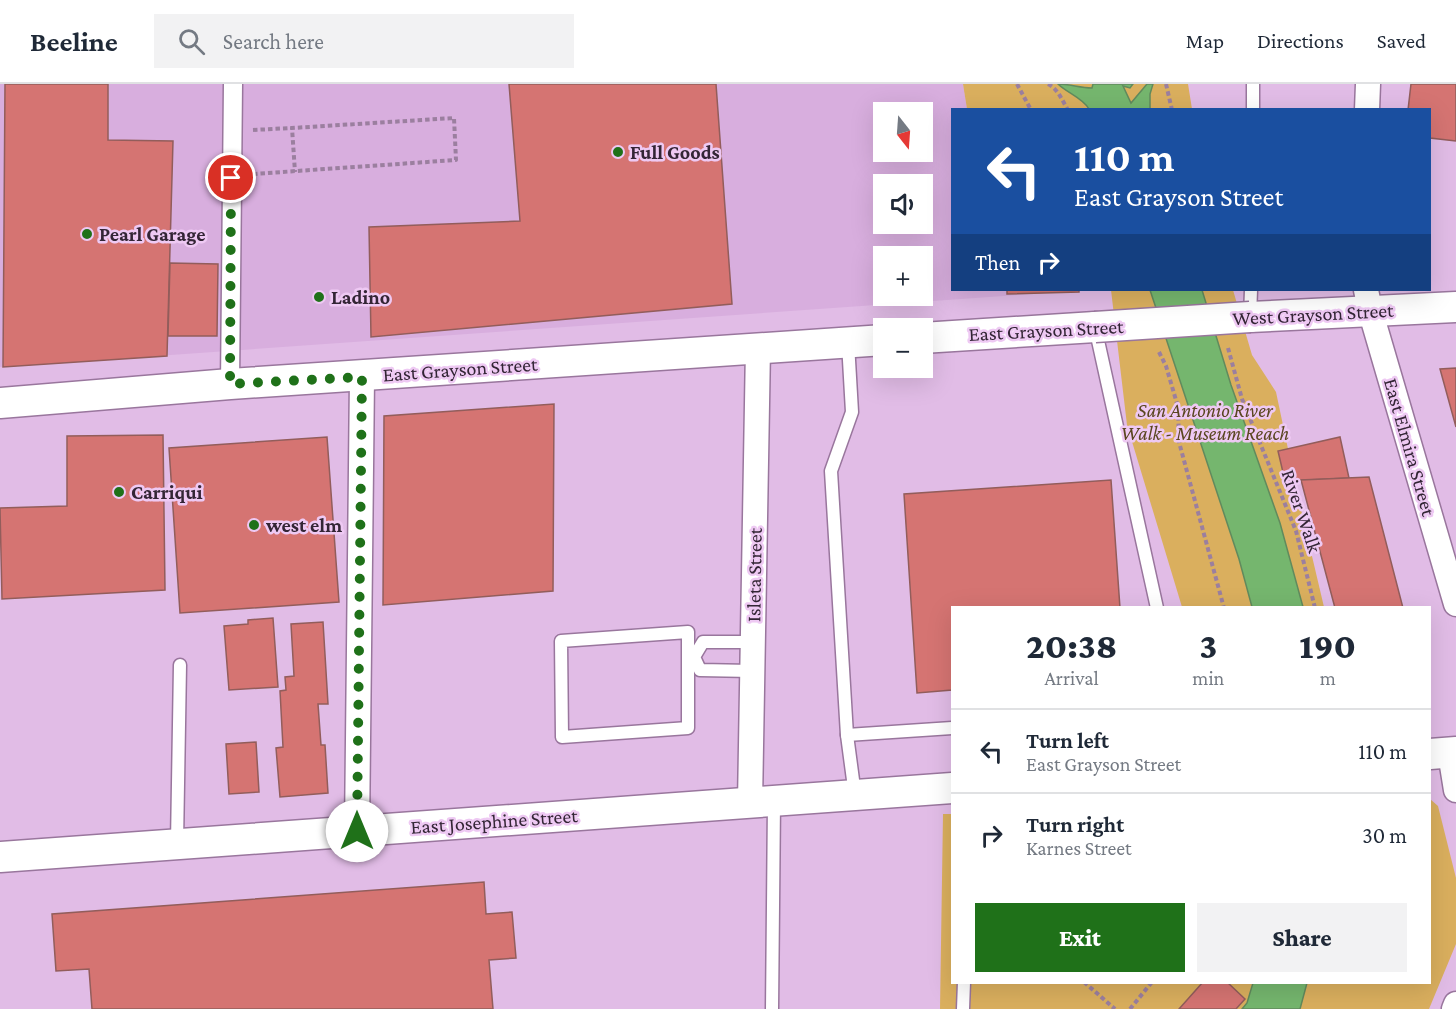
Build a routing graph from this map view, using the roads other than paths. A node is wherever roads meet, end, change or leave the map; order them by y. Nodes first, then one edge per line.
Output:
1 (233, 84) edge
2 (1253, 84) edge
3 (1368, 84) edge
4 (1253, 108) edge
5 (1367, 108) edge
6 (1368, 300) edge
7 (1251, 303) edge
8 (1456, 307) edge
9 (1095, 327) junction
10 (1164, 334) joint
11 (933, 337) edge
12 (873, 341) edge
13 (848, 342) junction
14 (758, 347) junction
15 (362, 377) junction
16 (230, 384) junction
17 (0, 403) edge
18 (1456, 604) edge
19 (1156, 606) edge
20 (753, 642) junction
21 (691, 657) junction
22 (180, 665) dead end
23 (752, 671) junction
24 (951, 728) edge
25 (847, 735) junction
26 (1445, 753) edge
27 (951, 788) edge
28 (1456, 790) edge
29 (855, 795) junction
30 (762, 802) junction
31 (357, 831) junction
32 (177, 843) junction
33 (0, 856) edge
34 (964, 984) edge
35 (1456, 1004) edge
36 (772, 1009) edge
37 (963, 1009) edge
38 (1454, 1009) edge

1 - 16 street
2 - 4 lane
3 - 5 street
6 - 7 street, West Grayson Street
6 - 8 street, West Grayson Street
6 - 18 street, East Elmira Street
7 - 10 street, West Grayson Street, bridge
9 - 10 street, East Grayson Street, bridge
9 - 11 street, East Grayson Street
9 - 19 lane
12 - 13 street, East Grayson Street
13 - 14 street, East Grayson Street
13 - 25 lane
14 - 15 street, East Grayson Street
14 - 20 street, Isleta Street
15 - 16 street, East Grayson Street
15 - 31 street
16 - 17 street, East Grayson Street
20 - 21 lane
20 - 23 street, Isleta Street
21 - 21 lane
21 - 23 lane
22 - 32 lane
23 - 30 street, Isleta Street
24 - 25 lane
25 - 29 lane
26 - 28 street
27 - 29 street, East Josephine Street
29 - 30 street, East Josephine Street
30 - 31 street, East Josephine Street
30 - 36 lane
31 - 32 street, East Josephine Street
32 - 33 street, East Josephine Street
34 - 37 lane
35 - 38 street

